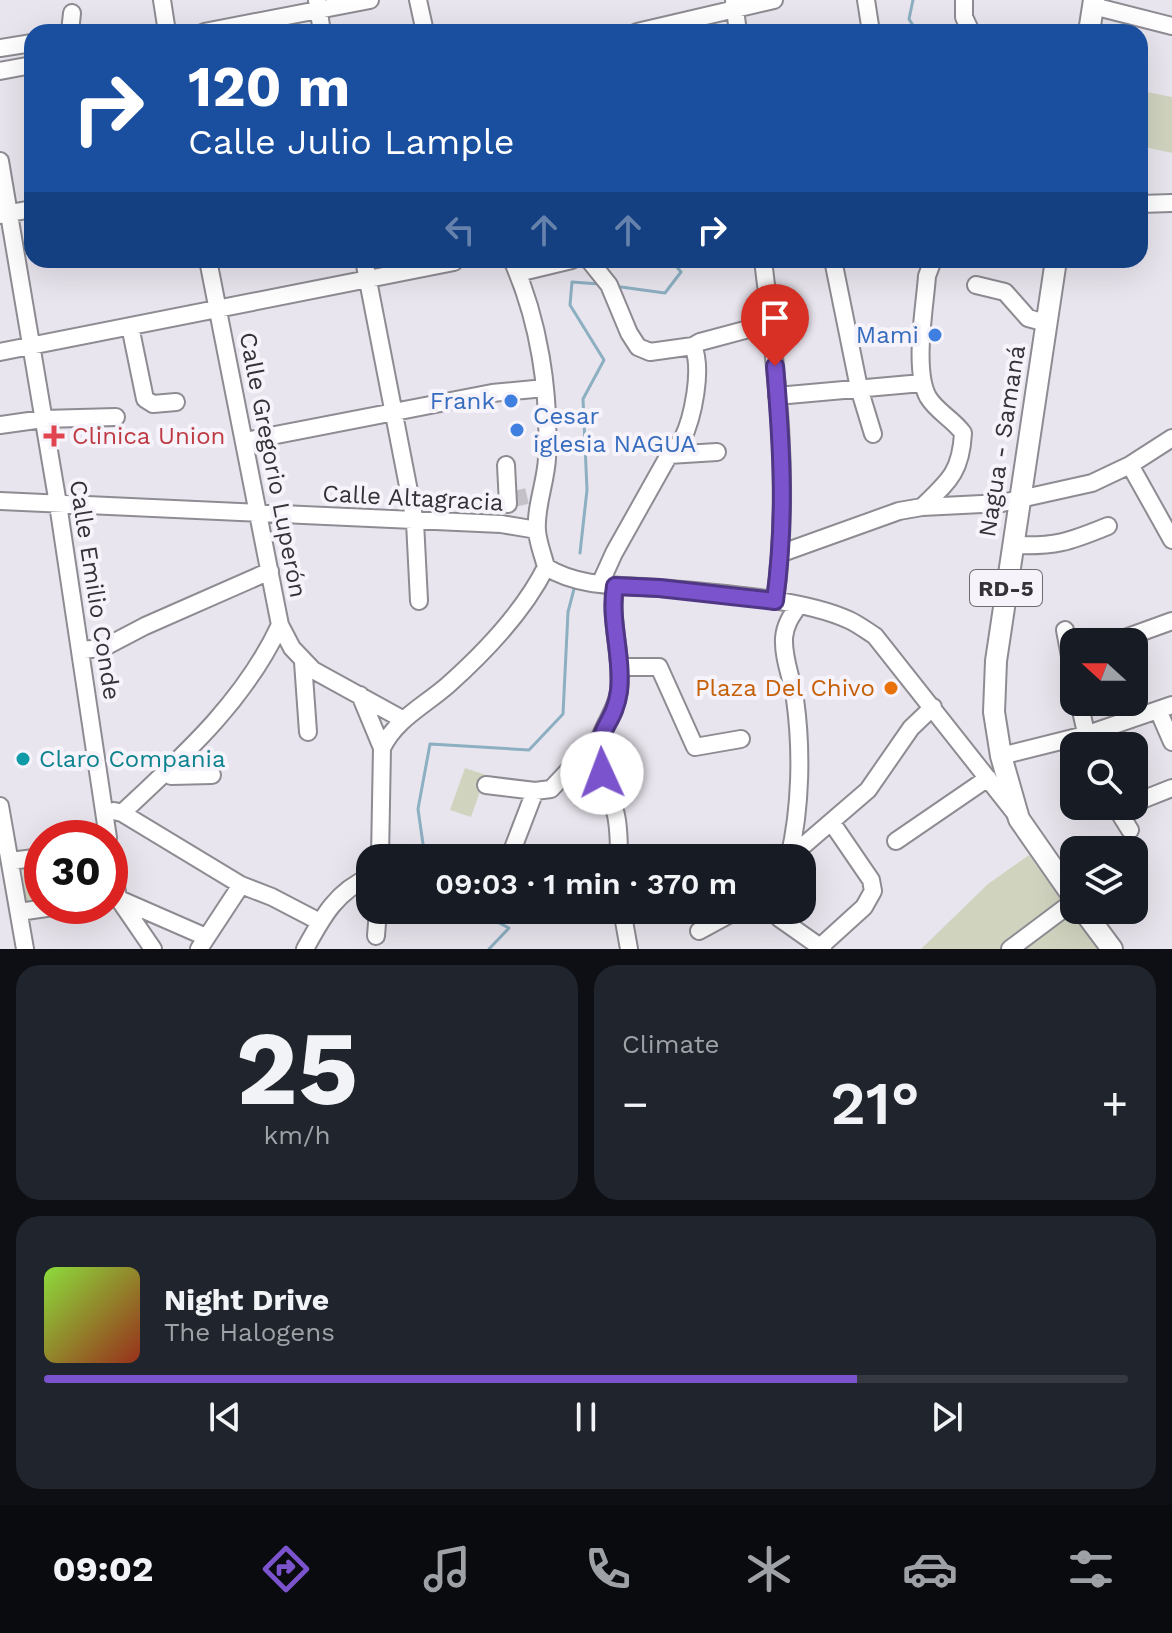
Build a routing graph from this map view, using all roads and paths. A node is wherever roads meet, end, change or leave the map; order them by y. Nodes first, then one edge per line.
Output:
1 (162, 0) edge
2 (370, 0) edge
3 (418, 0) edge
4 (774, 0) edge
5 (866, 0) edge
6 (964, 0) edge
7 (1093, 3) edge
8 (317, 4) edge
9 (735, 4) edge
10 (72, 13) dead end
11 (71, 24) edge
12 (166, 24) edge
13 (236, 24) edge
14 (321, 24) edge
15 (423, 24) edge
16 (665, 24) edge
17 (737, 24) edge
18 (870, 24) edge
19 (967, 24) edge
20 (1090, 24) edge
21 (1172, 26) edge
22 (24, 44) edge
23 (0, 48) edge
24 (24, 66) edge
25 (0, 71) edge
26 (0, 161) edge
27 (1172, 203) edge
28 (1148, 204) edge
29 (24, 210) edge
30 (4, 214) edge
31 (210, 268) edge
32 (366, 268) edge
33 (427, 268) edge
34 (516, 268) edge
35 (595, 268) edge
36 (764, 268) edge
37 (835, 268) edge
38 (930, 268) edge
39 (1055, 268) edge
40 (368, 281) junction
41 (976, 285) dead end
42 (218, 310) junction
43 (771, 323) junction
44 (1046, 323) junction
45 (130, 326) junction
46 (30, 345) junction
47 (693, 346) junction
48 (0, 352) edge
49 (922, 383) junction
50 (545, 388) junction
51 (859, 388) junction
52 (777, 396) junction
53 (176, 402) dead end
54 (393, 412) junction
55 (116, 417) dead end
56 (43, 419) junction
57 (0, 425) edge
58 (873, 434) dead end
59 (1172, 438) edge
60 (245, 441) junction
61 (717, 452) dead end
62 (669, 455) junction
63 (506, 465) dead end
64 (1130, 465) junction
65 (523, 499) junction
66 (1019, 500) junction
67 (0, 501) edge
68 (58, 504) junction
69 (922, 507) junction
70 (260, 514) junction
71 (415, 522) junction
72 (501, 524) junction
73 (1108, 526) dead end
74 (537, 530) junction
75 (1172, 540) edge
76 (1012, 545) junction
77 (782, 553) junction
78 (546, 567) junction
79 (270, 571) junction
80 (608, 585) junction
81 (419, 601) dead end
82 (775, 601) junction
83 (799, 605) junction
84 (1172, 621) edge
85 (280, 625) junction
86 (1148, 630) edge
87 (81, 650) junction
88 (303, 662) junction
89 (619, 667) junction
90 (360, 695) junction
91 (933, 707) junction
92 (1165, 708) edge
93 (402, 719) junction
94 (308, 732) dead end
95 (1108, 732) edge
96 (599, 738) junction
97 (741, 739) dead end
98 (1172, 742) edge
99 (1060, 746) edge
100 (382, 748) junction
101 (1001, 756) junction
102 (167, 772) junction
103 (212, 775) dead end
104 (988, 778) junction
105 (486, 785) dead end
106 (1172, 788) edge
107 (535, 791) junction
108 (1148, 797) edge
109 (0, 806) edge
110 (104, 808) junction
111 (122, 813) junction
112 (1019, 819) junction
113 (106, 820) edge
114 (1125, 820) edge
115 (832, 823) junction
116 (1130, 830) dead end
117 (896, 841) dead end
118 (380, 844) edge
119 (515, 844) edge
120 (618, 844) edge
121 (792, 844) edge
122 (806, 844) edge
123 (24, 859) edge
124 (10, 861) junction
125 (1060, 879) edge
126 (356, 883) edge
127 (241, 885) junction
128 (128, 906) edge
129 (1060, 910) edge
130 (24, 911) edge
131 (19, 912) junction
132 (128, 917) edge
133 (320, 922) junction
134 (377, 924) edge
135 (625, 924) edge
136 (712, 924) edge
137 (788, 924) edge
138 (1093, 924) edge
139 (699, 931) dead end
140 (376, 936) dead end
141 (202, 943) edge
142 (822, 948) edge
143 (25, 949) edge
144 (153, 949) edge
145 (305, 949) edge
146 (629, 949) edge
147 (1010, 949) edge
148 (1112, 949) edge

1 - 12 street
2 - 8 street
3 - 15 street
4 - 9 street
5 - 18 street
6 - 19 street
7 - 20 main road
7 - 21 street
8 - 13 street
8 - 14 street
9 - 16 street
9 - 17 street
10 - 11 street
22 - 23 street
24 - 25 street
26 - 30 street, Calle Emilio Conde
27 - 28 street
29 - 30 street
30 - 46 street, Calle Emilio Conde
31 - 42 street, Calle Gregorio Luperón
32 - 40 street
33 - 40 street
34 - 50 street
35 - 47 street
36 - 43 street
37 - 51 street
38 - 49 street
39 - 44 main road, Nagua - Samaná / RD-5
40 - 42 street
40 - 54 street
41 - 44 street
42 - 45 street
42 - 60 street, Calle Gregorio Luperón
43 - 47 street
43 - 52 street
44 - 66 main road, Nagua - Samaná / RD-5
45 - 46 street
45 - 53 street
46 - 48 street
46 - 56 street, Calle Emilio Conde
47 - 62 street
49 - 51 street
49 - 69 street
50 - 54 street
50 - 65 street
51 - 52 street
51 - 58 street
52 - 77 street
54 - 60 street
54 - 71 street
55 - 56 street
56 - 57 street
56 - 68 street, Calle Emilio Conde
59 - 64 street
60 - 70 street, Calle Gregorio Luperón
61 - 62 street
62 - 80 street
63 - 65 street
64 - 66 street
64 - 75 street
65 - 72 street
65 - 74 street
66 - 69 street
66 - 76 main road, Nagua - Samaná / RD-5
67 - 68 street, Calle Altagracia
68 - 70 street, Calle Altagracia
68 - 87 street, Calle Emilio Conde
69 - 77 street
70 - 71 street, Calle Altagracia
70 - 79 street, Calle Gregorio Luperón
71 - 72 street, Calle Altagracia
71 - 81 street
72 - 74 street, Calle Altagracia
73 - 76 street
74 - 78 street
76 - 101 main road, Nagua - Samaná / RD-5
77 - 82 street
78 - 80 street
78 - 93 street
79 - 85 street, Calle Gregorio Luperón
79 - 87 street
80 - 82 street
80 - 89 street
82 - 83 street
83 - 91 street
83 - 121 street
84 - 86 street
85 - 88 street
85 - 102 street, Calle Gregorio Luperón
87 - 110 street, Calle Emilio Conde
88 - 90 street
88 - 94 street
89 - 96 street
89 - 97 street
90 - 93 street
90 - 100 street
91 - 104 street
91 - 115 street
92 - 95 street
92 - 98 street
93 - 100 street
96 - 107 street
96 - 120 street
99 - 101 street
100 - 118 street
101 - 112 main road, Nagua - Samaná / RD-5
102 - 103 street
102 - 111 street, Calle Gregorio Luperón
104 - 112 street
104 - 117 street
105 - 107 street
106 - 108 street
107 - 119 street
109 - 124 street
110 - 111 street
110 - 113 street, Calle Emilio Conde
111 - 127 street
112 - 125 main road, Nagua - Samaná / RD-5
114 - 116 street
115 - 122 street
115 - 142 street
123 - 124 street
124 - 131 street
126 - 133 street
127 - 133 street
127 - 141 street
128 - 141 street
129 - 147 street
130 - 131 street
131 - 143 street
132 - 144 street
133 - 145 street
134 - 140 street
135 - 146 street
136 - 139 street
137 - 142 street
138 - 148 main road

